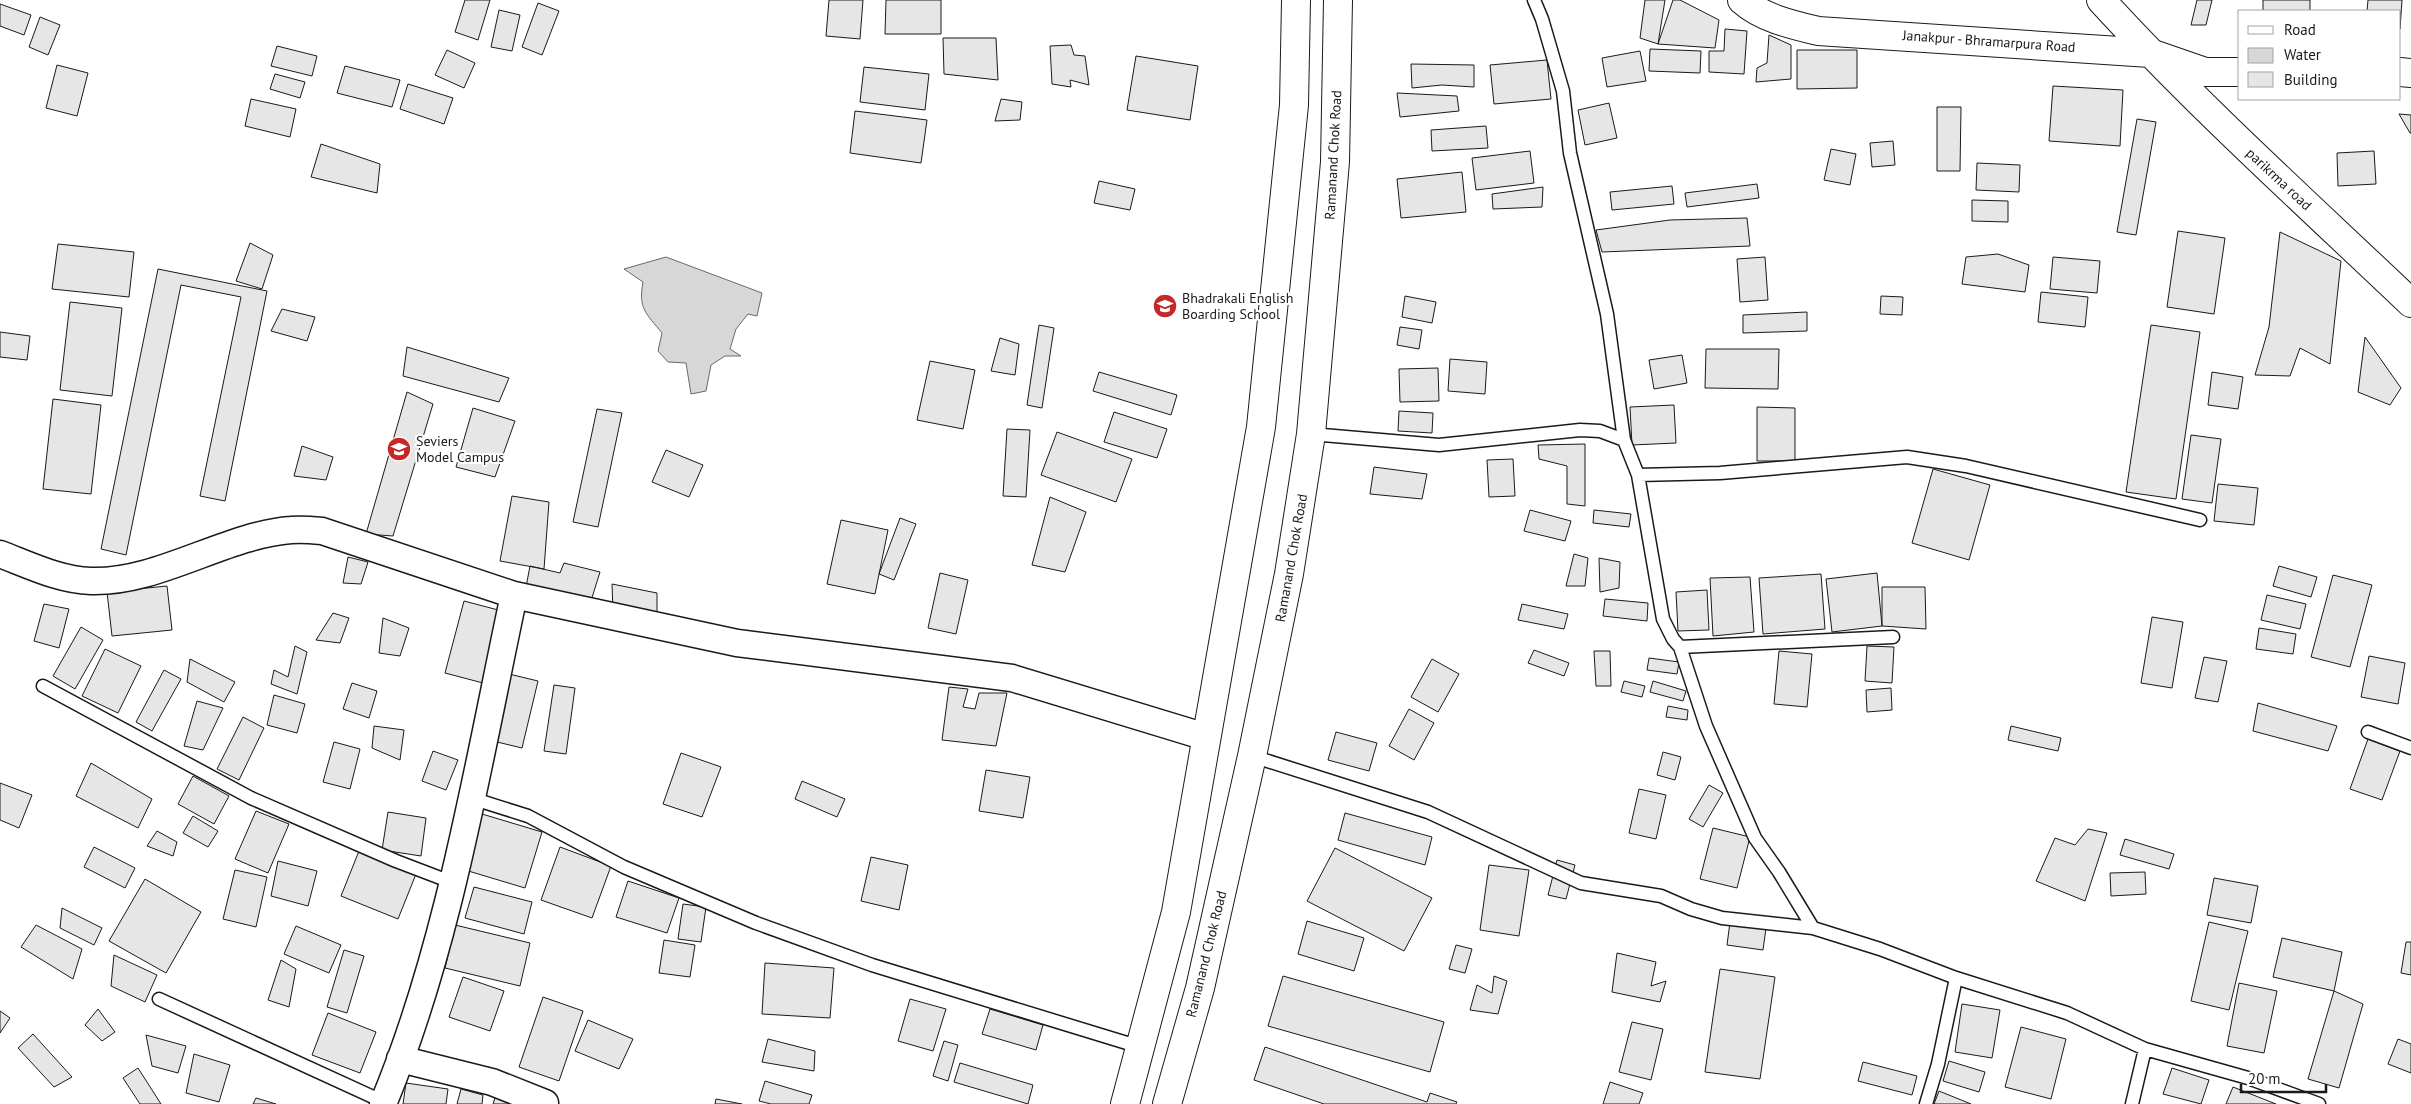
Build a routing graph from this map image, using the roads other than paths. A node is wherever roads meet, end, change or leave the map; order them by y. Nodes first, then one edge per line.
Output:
1 (1296, 0) edge
2 (1338, 0) edge
3 (1534, 0) edge
4 (1742, 0) edge
5 (2102, 0) edge
6 (2150, 53) junction
7 (2238, 72) edge
8 (2411, 303) edge
9 (1311, 434) junction
10 (1624, 440) junction
11 (1638, 474) junction
12 (2200, 520) dead end
13 (0, 554) edge
14 (514, 595) junction
15 (1893, 636) dead end
16 (1680, 647) junction
17 (43, 686) dead end
18 (2368, 732) dead end
19 (1206, 737) junction
20 (2411, 748) edge
21 (1252, 756) junction
22 (471, 798) junction
23 (451, 882) junction
24 (1813, 928) junction
25 (1956, 978) junction
26 (159, 999) dead end
27 (1140, 1046) junction
28 (2145, 1049) junction
29 (400, 1059) junction
30 (384, 1103) edge
31 (545, 1103) edge
32 (1125, 1104) edge
33 (1167, 1104) edge
34 (1926, 1104) edge
35 (2132, 1104) edge
36 (2319, 1104) edge

1 - 19 main road
2 - 9 main road, Ramanand Chok Road
3 - 10 lane
4 - 6 main road, Janakpur - Bhramarpura Road
5 - 6 main road, parikrma road
6 - 7 main road, Janakpur - Bhramarpura Road
6 - 8 main road, parikrma road
9 - 10 lane
9 - 21 main road, Ramanand Chok Road
10 - 11 lane
11 - 12 lane
11 - 16 lane
13 - 14 street
14 - 19 street
14 - 22 street
15 - 16 lane
16 - 24 lane
17 - 23 lane
18 - 20 lane
19 - 27 main road
21 - 24 lane
21 - 33 main road, Ramanand Chok Road
22 - 23 street
22 - 27 lane
23 - 29 street
24 - 25 lane
25 - 28 lane
25 - 34 lane
26 - 30 lane
27 - 32 main road
28 - 35 lane
28 - 36 lane
29 - 30 street
29 - 31 street

